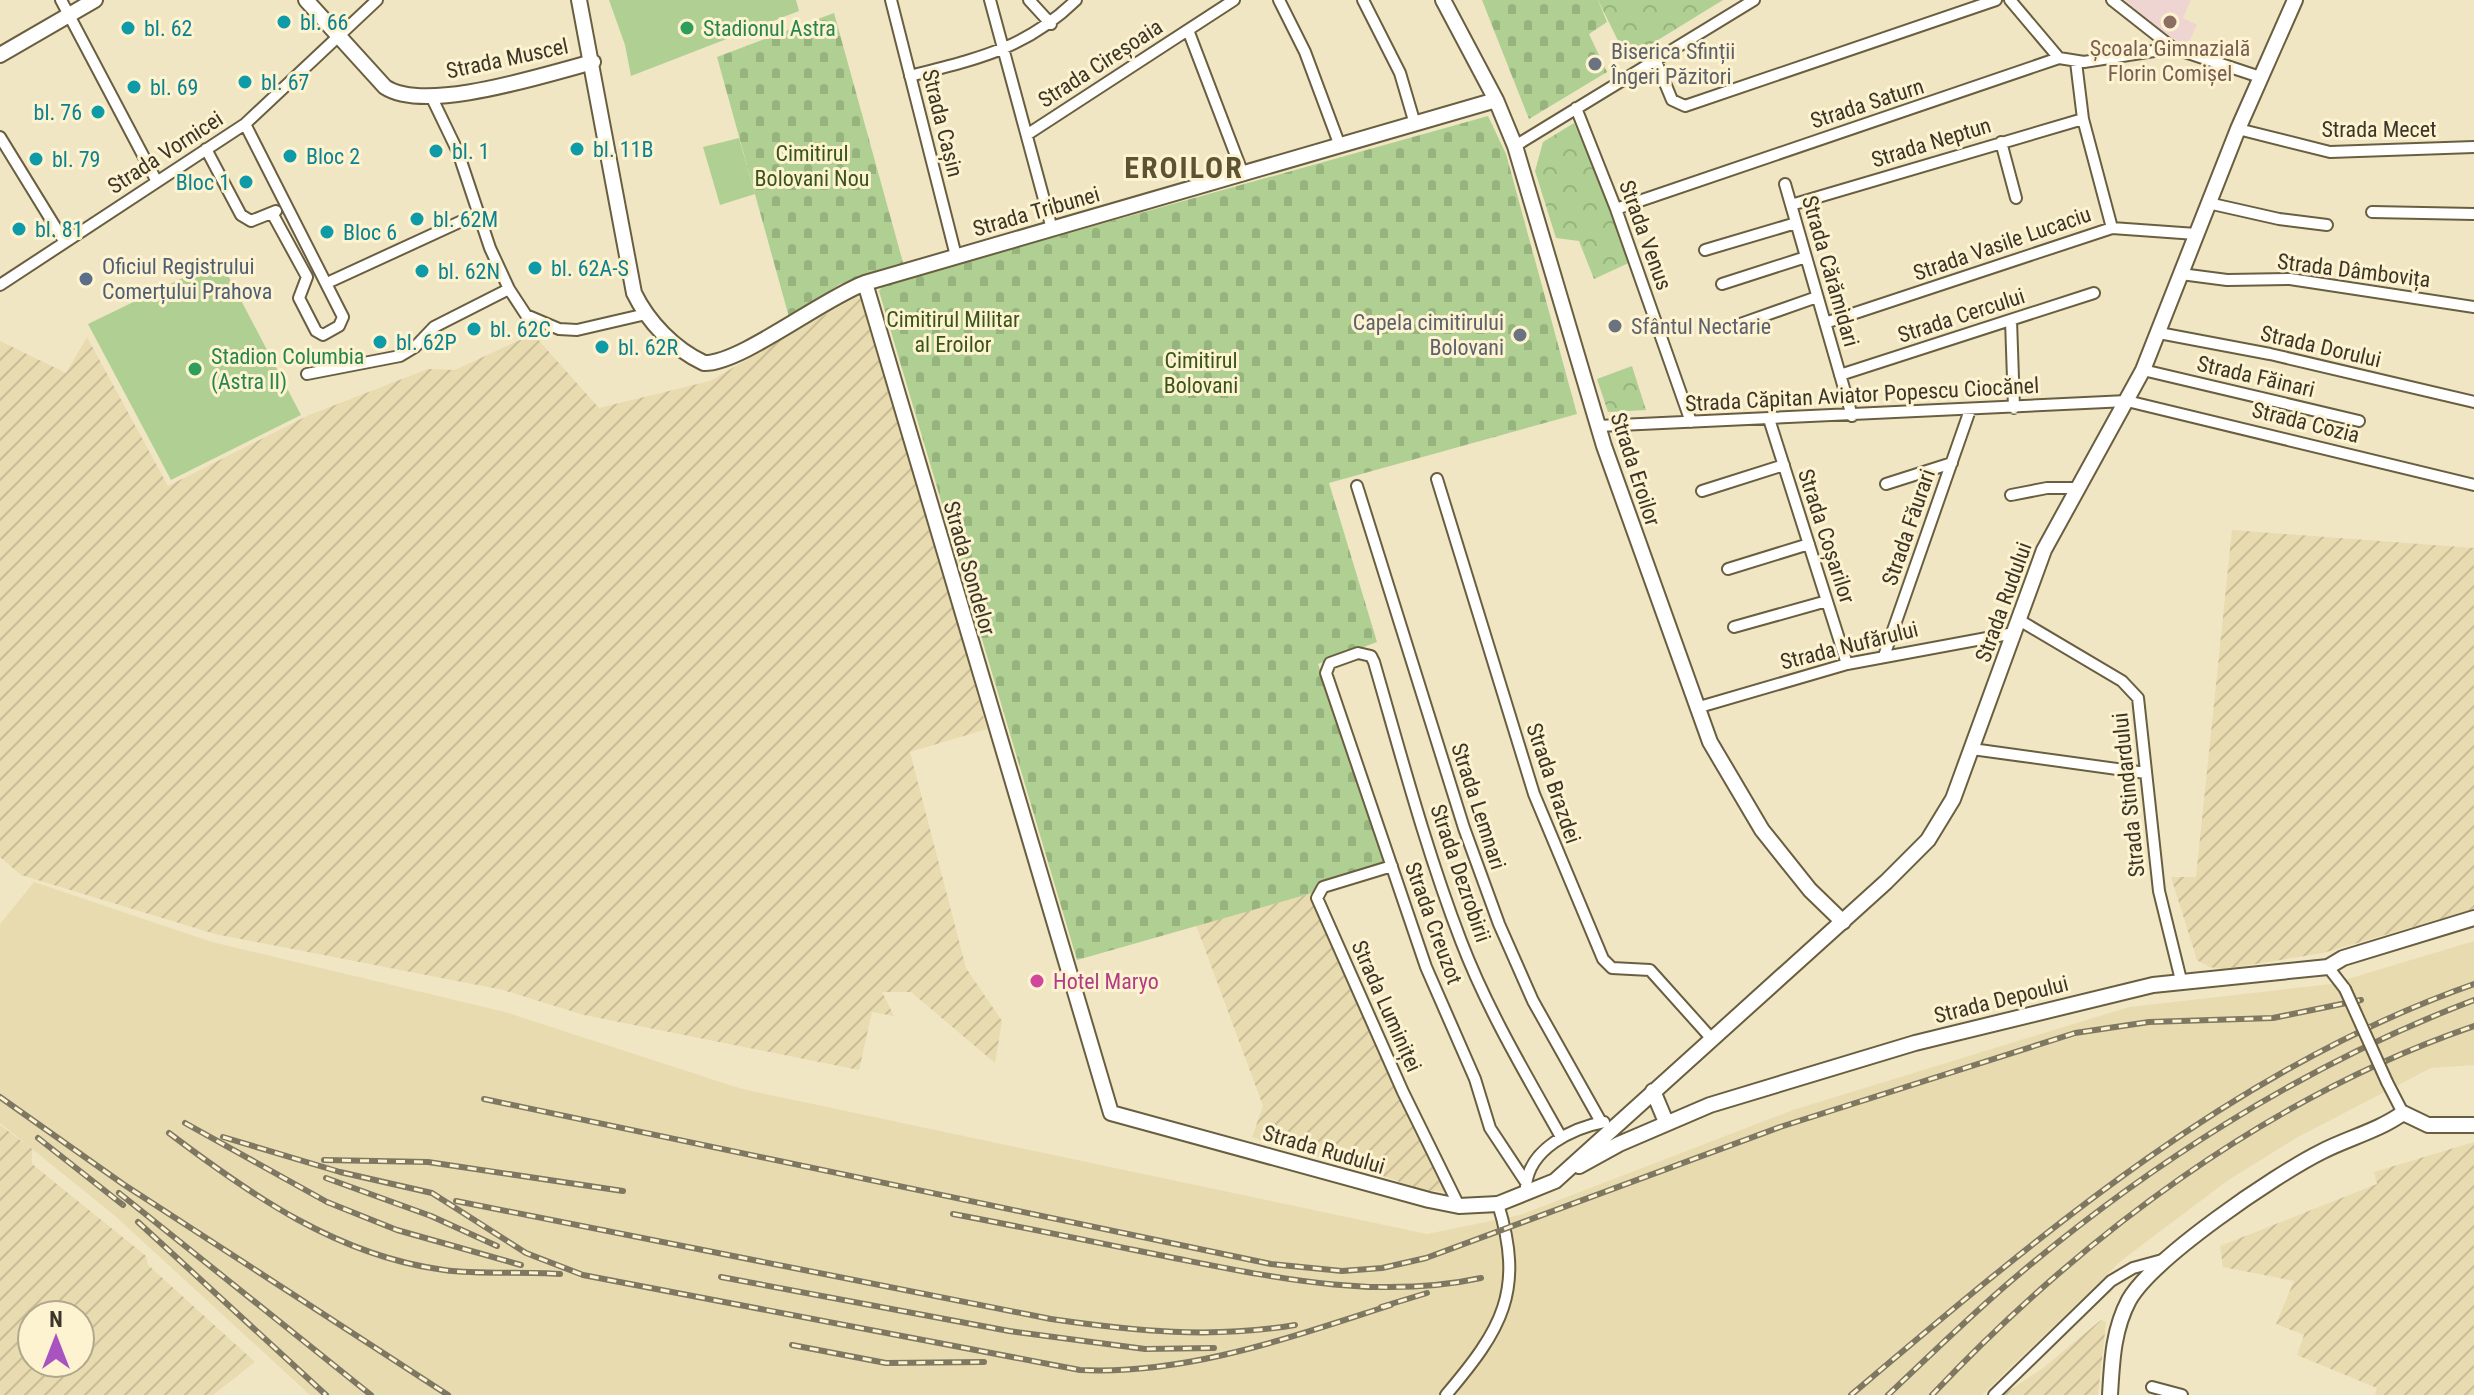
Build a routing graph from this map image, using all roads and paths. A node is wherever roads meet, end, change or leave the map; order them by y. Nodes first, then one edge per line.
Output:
1 (61, 0) edge
2 (95, 0) edge
3 (306, 0) edge
4 (377, 0) edge
5 (579, 0) edge
6 (891, 0) edge
7 (990, 0) edge
8 (1029, 0) edge
9 (1076, 0) edge
10 (1234, 0) edge
11 (1279, 0) edge
12 (1363, 0) edge
13 (1443, 0) edge
14 (1754, 0) edge
15 (1996, 0) edge
16 (2010, 0) edge
17 (2112, 0) edge
18 (2295, 0) edge
19 (70, 17) junction
20 (1051, 24) junction
21 (1188, 30) junction
22 (339, 37) junction
23 (2173, 48) junction
24 (1005, 49) junction
25 (0, 55) edge
26 (2059, 58) junction
27 (1655, 59) junction
28 (593, 62) junction
29 (2076, 62) junction
30 (910, 76) junction
31 (2260, 77) junction
32 (431, 96) junction
33 (1496, 100) junction
34 (1576, 108) junction
35 (2083, 119) junction
36 (245, 124) junction
37 (1415, 124) junction
38 (2238, 129) junction
39 (1028, 134) junction
40 (0, 137) edge
41 (2001, 142) junction
42 (1340, 146) junction
43 (1515, 146) junction
44 (2474, 147) edge
45 (206, 149) junction
46 (1243, 174) junction
47 (156, 180) junction
48 (1785, 184) dead end
49 (2016, 198) dead end
50 (2208, 203) junction
51 (1791, 205) junction
52 (287, 206) junction
53 (1616, 209) junction
54 (2372, 212) dead end
55 (272, 213) junction
56 (477, 214) junction
57 (2474, 214) edge
58 (1796, 223) junction
59 (2327, 225) dead end
60 (2112, 228) junction
61 (1052, 229) junction
62 (2196, 234) junction
63 (64, 241) junction
64 (1705, 250) dead end
65 (956, 256) junction
66 (1806, 257) junction
67 (2181, 274) junction
68 (325, 280) junction
69 (865, 283) junction
70 (1722, 284) dead end
71 (0, 285) edge
72 (307, 285) junction
73 (509, 289) junction
74 (2094, 293) dead end
75 (1817, 297) junction
76 (2474, 307) edge
77 (646, 314) junction
78 (2011, 320) junction
79 (1825, 323) junction
80 (1729, 328) dead end
81 (2159, 333) junction
82 (2143, 370) junction
83 (307, 374) dead end
84 (1840, 375) junction
85 (2127, 401) junction
86 (2474, 402) edge
87 (2014, 408) junction
88 (1970, 410) junction
89 (1852, 416) junction
90 (1769, 419) junction
91 (2359, 421) dead end
92 (1691, 422) junction
93 (1598, 426) junction
94 (1952, 463) junction
95 (1784, 465) junction
96 (1437, 479) dead end
97 (1886, 484) dead end
98 (2474, 485) edge
99 (1357, 486) dead end
100 (2076, 488) junction
101 (1702, 491) dead end
102 (2011, 495) dead end
103 (1809, 544) junction
104 (1728, 569) dead end
105 (1827, 601) junction
106 (1734, 627) dead end
107 (2016, 627) junction
108 (1884, 656) junction
109 (1847, 664) junction
110 (1327, 667) joint
111 (1696, 708) junction
112 (1972, 749) junction
113 (2146, 773) junction
114 (1392, 866) junction
115 (2474, 918) edge
116 (1843, 922) junction
117 (2328, 967) junction
118 (2181, 980) junction
119 (1711, 1038) junction
120 (1653, 1091) junction
121 (1111, 1113) joint
122 (2403, 1113) junction
123 (1618, 1121) junction
124 (1601, 1122) junction
125 (1666, 1122) junction
126 (2474, 1125) edge
127 (1561, 1137) junction
128 (1555, 1181) junction
129 (1526, 1188) junction
130 (1498, 1204) junction
131 (1459, 1206) junction
132 (2166, 1259) junction
133 (2152, 1387) dead end
134 (1446, 1395) edge
135 (1994, 1395) edge
136 (2110, 1395) edge
137 (2182, 1395) edge

1 - 19 street
2 - 19 street
3 - 22 street, Strada Muscel
4 - 22 street, Strada Vornicei
5 - 28 street
6 - 30 street, Strada Cașin
7 - 24 street
8 - 20 street
9 - 20 street
10 - 21 street, Strada Cireșoaia
11 - 42 street
12 - 37 street
13 - 33 street, Strada Eroilor
14 - 27 street
15 - 27 street
16 - 26 street
17 - 23 street
18 - 31 street, Strada Rudului
19 - 25 street
19 - 47 street
20 - 24 street
21 - 39 street, Strada Cireșoaia
21 - 46 street
22 - 32 street, Strada Muscel
22 - 36 street, Strada Vornicei
23 - 29 street
23 - 31 street
24 - 30 street
24 - 39 street
26 - 29 street
26 - 53 street, Strada Saturn
27 - 34 street
28 - 32 street, Strada Muscel
28 - 77 street
29 - 35 street
30 - 65 street, Strada Cașin
31 - 38 street, Strada Rudului
32 - 56 street, Strada Muscel
33 - 37 street, Strada Tribunei
33 - 43 street, Strada Eroilor
34 - 43 street
34 - 53 street, Strada Venus
35 - 41 street, Strada Neptun
35 - 60 street
36 - 45 street, Strada Vornicei
36 - 52 street
37 - 42 street, Strada Tribunei
38 - 44 street, Strada Mecet
38 - 50 street, Strada Rudului
39 - 61 street
40 - 63 street
41 - 49 street
41 - 51 street, Strada Neptun
42 - 46 street, Strada Tribunei
43 - 93 street, Strada Eroilor
45 - 47 street, Strada Vornicei
45 - 55 street
46 - 61 street, Strada Tribunei
47 - 63 street, Strada Vornicei
48 - 51 street, Strada Cărămidari
50 - 59 street
50 - 62 street, Strada Rudului
51 - 58 street, Strada Cărămidari
52 - 55 street
52 - 68 street
53 - 92 street, Strada Venus
54 - 57 street
55 - 72 street
56 - 68 street
56 - 73 street
58 - 64 street
58 - 66 street, Strada Cărămidari
60 - 62 street, Strada Vasile Lucaciu
60 - 79 street, Strada Vasile Lucaciu
61 - 65 street, Strada Tribunei
62 - 67 street, Strada Rudului
63 - 71 street, Strada Vornicei
65 - 69 street, Strada Tribunei
66 - 70 street
66 - 75 street, Strada Cărămidari
67 - 76 street, Strada Dâmbovița
67 - 81 street, Strada Rudului
68 - 72 street
68 - 72 street
69 - 77 street
69 - 121 street, Strada Sondelor
73 - 77 street
73 - 83 street
74 - 78 street, Strada Cercului
75 - 79 street, Strada Cărămidari
75 - 80 street
78 - 84 street, Strada Cercului
78 - 87 street
79 - 84 street, Strada Cărămidari
81 - 82 street, Strada Rudului
81 - 86 street, Strada Dorului
82 - 85 street, Strada Rudului
82 - 91 street, Strada Făinari
84 - 89 street, Strada Cărămidari
85 - 87 street, Strada Căpitan Aviator Popescu Ciocănel
85 - 98 street, Strada Cozia
85 - 100 street, Strada Rudului
87 - 88 street, Strada Căpitan Aviator Popescu Ciocănel
88 - 89 street, Strada Căpitan Aviator Popescu Ciocănel
88 - 94 street, Strada Făurari
89 - 90 street, Strada Căpitan Aviator Popescu Ciocănel
90 - 92 street, Strada Căpitan Aviator Popescu Ciocănel
90 - 95 street, Strada Coșarilor
92 - 93 street, Strada Căpitan Aviator Popescu Ciocănel
93 - 111 street, Strada Eroilor
94 - 97 street
94 - 108 street, Strada Făurari
95 - 101 street
95 - 103 street, Strada Coșarilor
96 - 119 street, Strada Brazdei
99 - 124 street, Strada Lemnari
100 - 102 street
100 - 107 street, Strada Rudului
103 - 104 street
103 - 105 street, Strada Coșarilor
105 - 106 street
105 - 109 street, Strada Coșarilor
107 - 108 street, Strada Nufărului
107 - 112 street, Strada Rudului
107 - 113 street, Strada Stindardului
108 - 109 street, Strada Nufărului
109 - 111 street, Strada Nufărului
110 - 114 street, Strada Creuzot
110 - 127 street, Strada Dezrobirii
111 - 116 street, Strada Eroilor
112 - 113 street
112 - 116 street, Strada Rudului
113 - 118 street, Strada Stindardului
114 - 129 street, Strada Creuzot
114 - 131 street, Strada Luminiței
115 - 117 street, Strada Depoului
116 - 119 street, Strada Rudului
117 - 118 street, Strada Depoului
117 - 122 street, bridge
118 - 125 street, Strada Depoului
119 - 120 street, Strada Rudului
120 - 123 street, Strada Rudului
120 - 125 street
121 - 131 street, Strada Rudului
122 - 126 street
122 - 132 street
123 - 124 street
123 - 128 street, Strada Rudului
124 - 127 street
125 - 128 street, Strada Depoului
127 - 129 street
128 - 129 street, Strada Rudului
129 - 130 street, Strada Rudului
130 - 131 street, Strada Rudului
130 - 134 street
132 - 135 street
132 - 136 street
133 - 137 street

